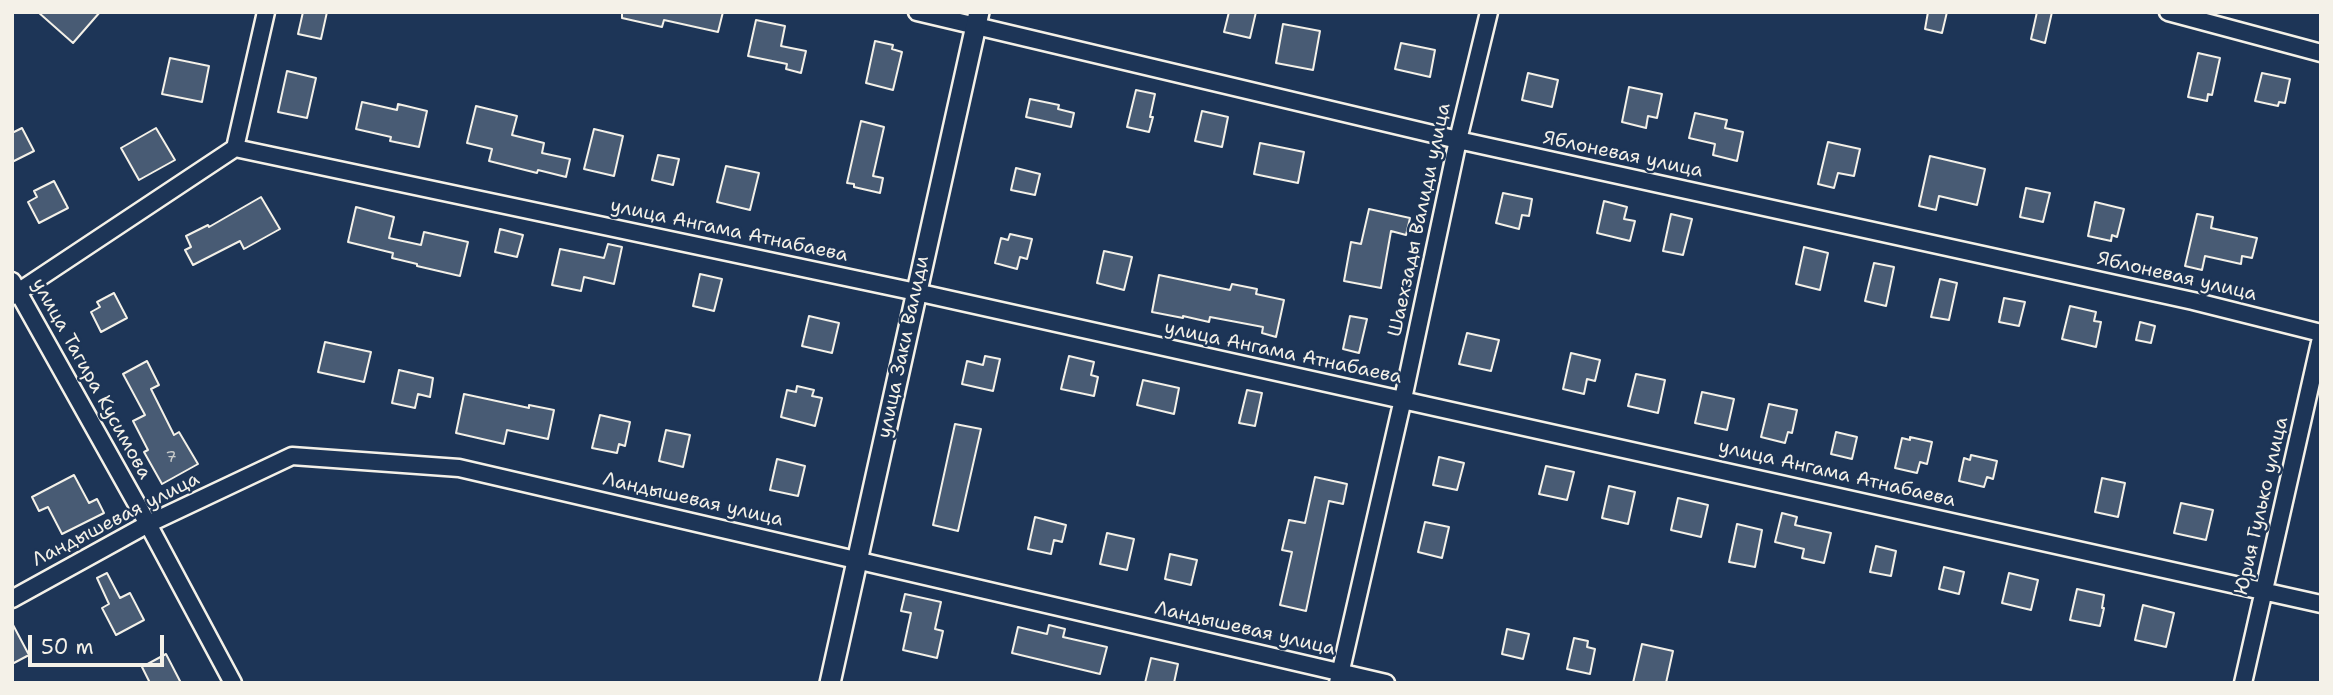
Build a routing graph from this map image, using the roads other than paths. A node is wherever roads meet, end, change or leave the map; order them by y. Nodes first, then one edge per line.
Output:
1 (266, 12) edge
2 (918, 12) edge
3 (1489, 12) edge
4 (2168, 12) edge
5 (978, 19) edge
6 (2321, 53) edge
7 (1458, 140) junction
8 (235, 148) junction
9 (14, 290) edge
10 (916, 292) junction
11 (2321, 336) edge
12 (1403, 400) junction
13 (148, 524) junction
14 (859, 560) junction
15 (2264, 591) junction
16 (12, 598) edge
17 (2321, 604) edge
18 (1339, 678) edge
19 (233, 683) edge
20 (830, 683) edge
21 (1386, 683) edge
22 (2243, 683) edge

1 - 8 street
2 - 5 street, Яблоневая улица
3 - 7 street, Шаехзады Валиди улица
4 - 6 street
5 - 7 street, Яблоневая улица
5 - 10 street, улица Заки Валиди
7 - 11 street, Яблоневая улица
7 - 12 street, Шаехзады Валиди улица
8 - 9 street
8 - 10 street, улица Ангама Атнабаева
9 - 13 street, улица Тагира Кусимова
10 - 12 street, улица Ангама Атнабаева
10 - 14 street, улица Заки Валиди
11 - 15 street, Юрия Гулько улица
12 - 15 street, улица Ангама Атнабаева
12 - 18 street, Шаехзады Валиди улица
13 - 14 street, Ландышевая улица
13 - 16 street, Ландышевая улица
13 - 19 street, улица Тагира Кусимова
14 - 18 street, Ландышевая улица
14 - 20 street, улица Заки Валиди
15 - 17 street, улица Ангама Атнабаева
15 - 22 street, Юрия Гулько улица
18 - 21 street, Ландышевая улица

